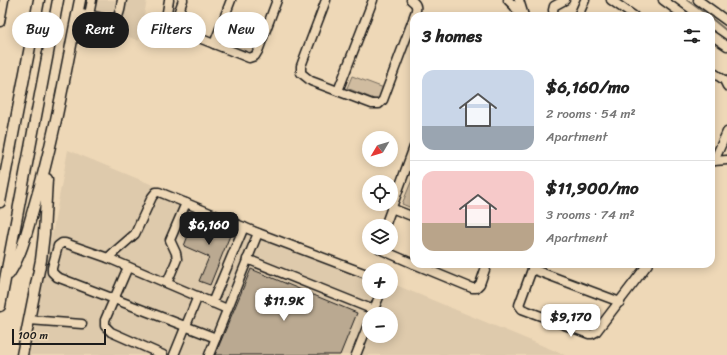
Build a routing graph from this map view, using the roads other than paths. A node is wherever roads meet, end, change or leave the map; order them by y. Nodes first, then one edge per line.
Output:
1 (4, 0) edge
2 (39, 0) edge
3 (58, 0) edge
4 (80, 0) edge
5 (92, 0) edge
6 (122, 0) edge
7 (169, 0) edge
8 (183, 0) edge
9 (231, 0) edge
10 (277, 0) edge
11 (326, 0) edge
12 (373, 0) edge
13 (411, 0) edge
14 (508, 0) edge
15 (519, 0) edge
16 (525, 0) edge
17 (565, 0) edge
18 (585, 0) edge
19 (611, 0) edge
20 (663, 0) edge
21 (698, 0) edge
22 (77, 12) edge
23 (90, 12) edge
24 (119, 12) edge
25 (167, 12) edge
26 (179, 12) edge
27 (226, 12) edge
28 (415, 12) edge
29 (521, 12) edge
30 (522, 12) edge
31 (523, 12) edge
32 (553, 12) edge
33 (580, 12) edge
34 (626, 12) edge
35 (680, 12) edge
36 (715, 12) edge
37 (715, 12) edge
38 (269, 21) edge
39 (727, 21) edge
40 (0, 22) edge
41 (410, 27) edge
42 (72, 38) edge
43 (715, 38) edge
44 (206, 41) edge
45 (214, 44) edge
46 (727, 46) edge
47 (224, 48) edge
48 (259, 48) edge
49 (715, 73) edge
50 (727, 86) edge
51 (338, 91) junction
52 (727, 132) edge
53 (715, 154) edge
54 (715, 160) edge
55 (727, 160) edge
56 (48, 161) junction
57 (410, 168) edge
58 (398, 193) edge
59 (0, 202) edge
60 (186, 203) junction
61 (398, 211) edge
62 (410, 215) edge
63 (244, 227) junction
64 (258, 233) junction
65 (393, 255) edge
66 (108, 258) junction
67 (247, 259) junction
68 (410, 262) edge
69 (128, 267) junction
70 (424, 268) edge
71 (486, 268) edge
72 (532, 268) edge
73 (538, 268) edge
74 (644, 268) edge
75 (362, 272) edge
76 (5, 280) junction
77 (167, 283) junction
78 (198, 296) junction
79 (115, 298) junction
80 (620, 302) junction
81 (212, 303) junction
82 (0, 306) edge
83 (362, 307) edge
84 (227, 309) junction
85 (29, 320) junction
86 (82, 324) dead end
87 (186, 326) junction
88 (216, 338) junction
89 (362, 340) edge
90 (22, 355) edge
91 (163, 355) edge
92 (174, 355) edge
93 (209, 355) edge
94 (356, 355) edge

1 - 40 street
2 - 59 main road
3 - 76 main road
4 - 22 main road
5 - 23 street
6 - 24 street
7 - 25 street
8 - 26 street
9 - 27 street
10 - 38 street
11 - 51 street
12 - 51 street
13 - 28 street
14 - 29 street
15 - 30 street
16 - 31 street
17 - 32 street
18 - 33 street
19 - 34 street
20 - 35 street
21 - 37 street
36 - 39 street
41 - 51 street
42 - 56 main road
43 - 46 street
44 - 45 street
47 - 48 street
49 - 50 street
52 - 53 street
54 - 55 street
56 - 76 main road
56 - 85 main road
57 - 58 street
60 - 63 street
60 - 66 street
60 - 77 street
61 - 62 street
63 - 64 street
63 - 81 street
64 - 67 street
64 - 75 street
65 - 68 street
66 - 69 street
66 - 79 street
67 - 83 street
67 - 84 street
69 - 77 street
69 - 79 street
70 - 71 street
72 - 80 street
73 - 80 street
74 - 80 street
76 - 82 main road
77 - 78 street
78 - 81 street
78 - 87 street
79 - 87 street
79 - 91 street
81 - 84 street
84 - 88 street
85 - 86 street
85 - 90 main road
87 - 88 street
87 - 92 street
88 - 93 street
89 - 94 street

